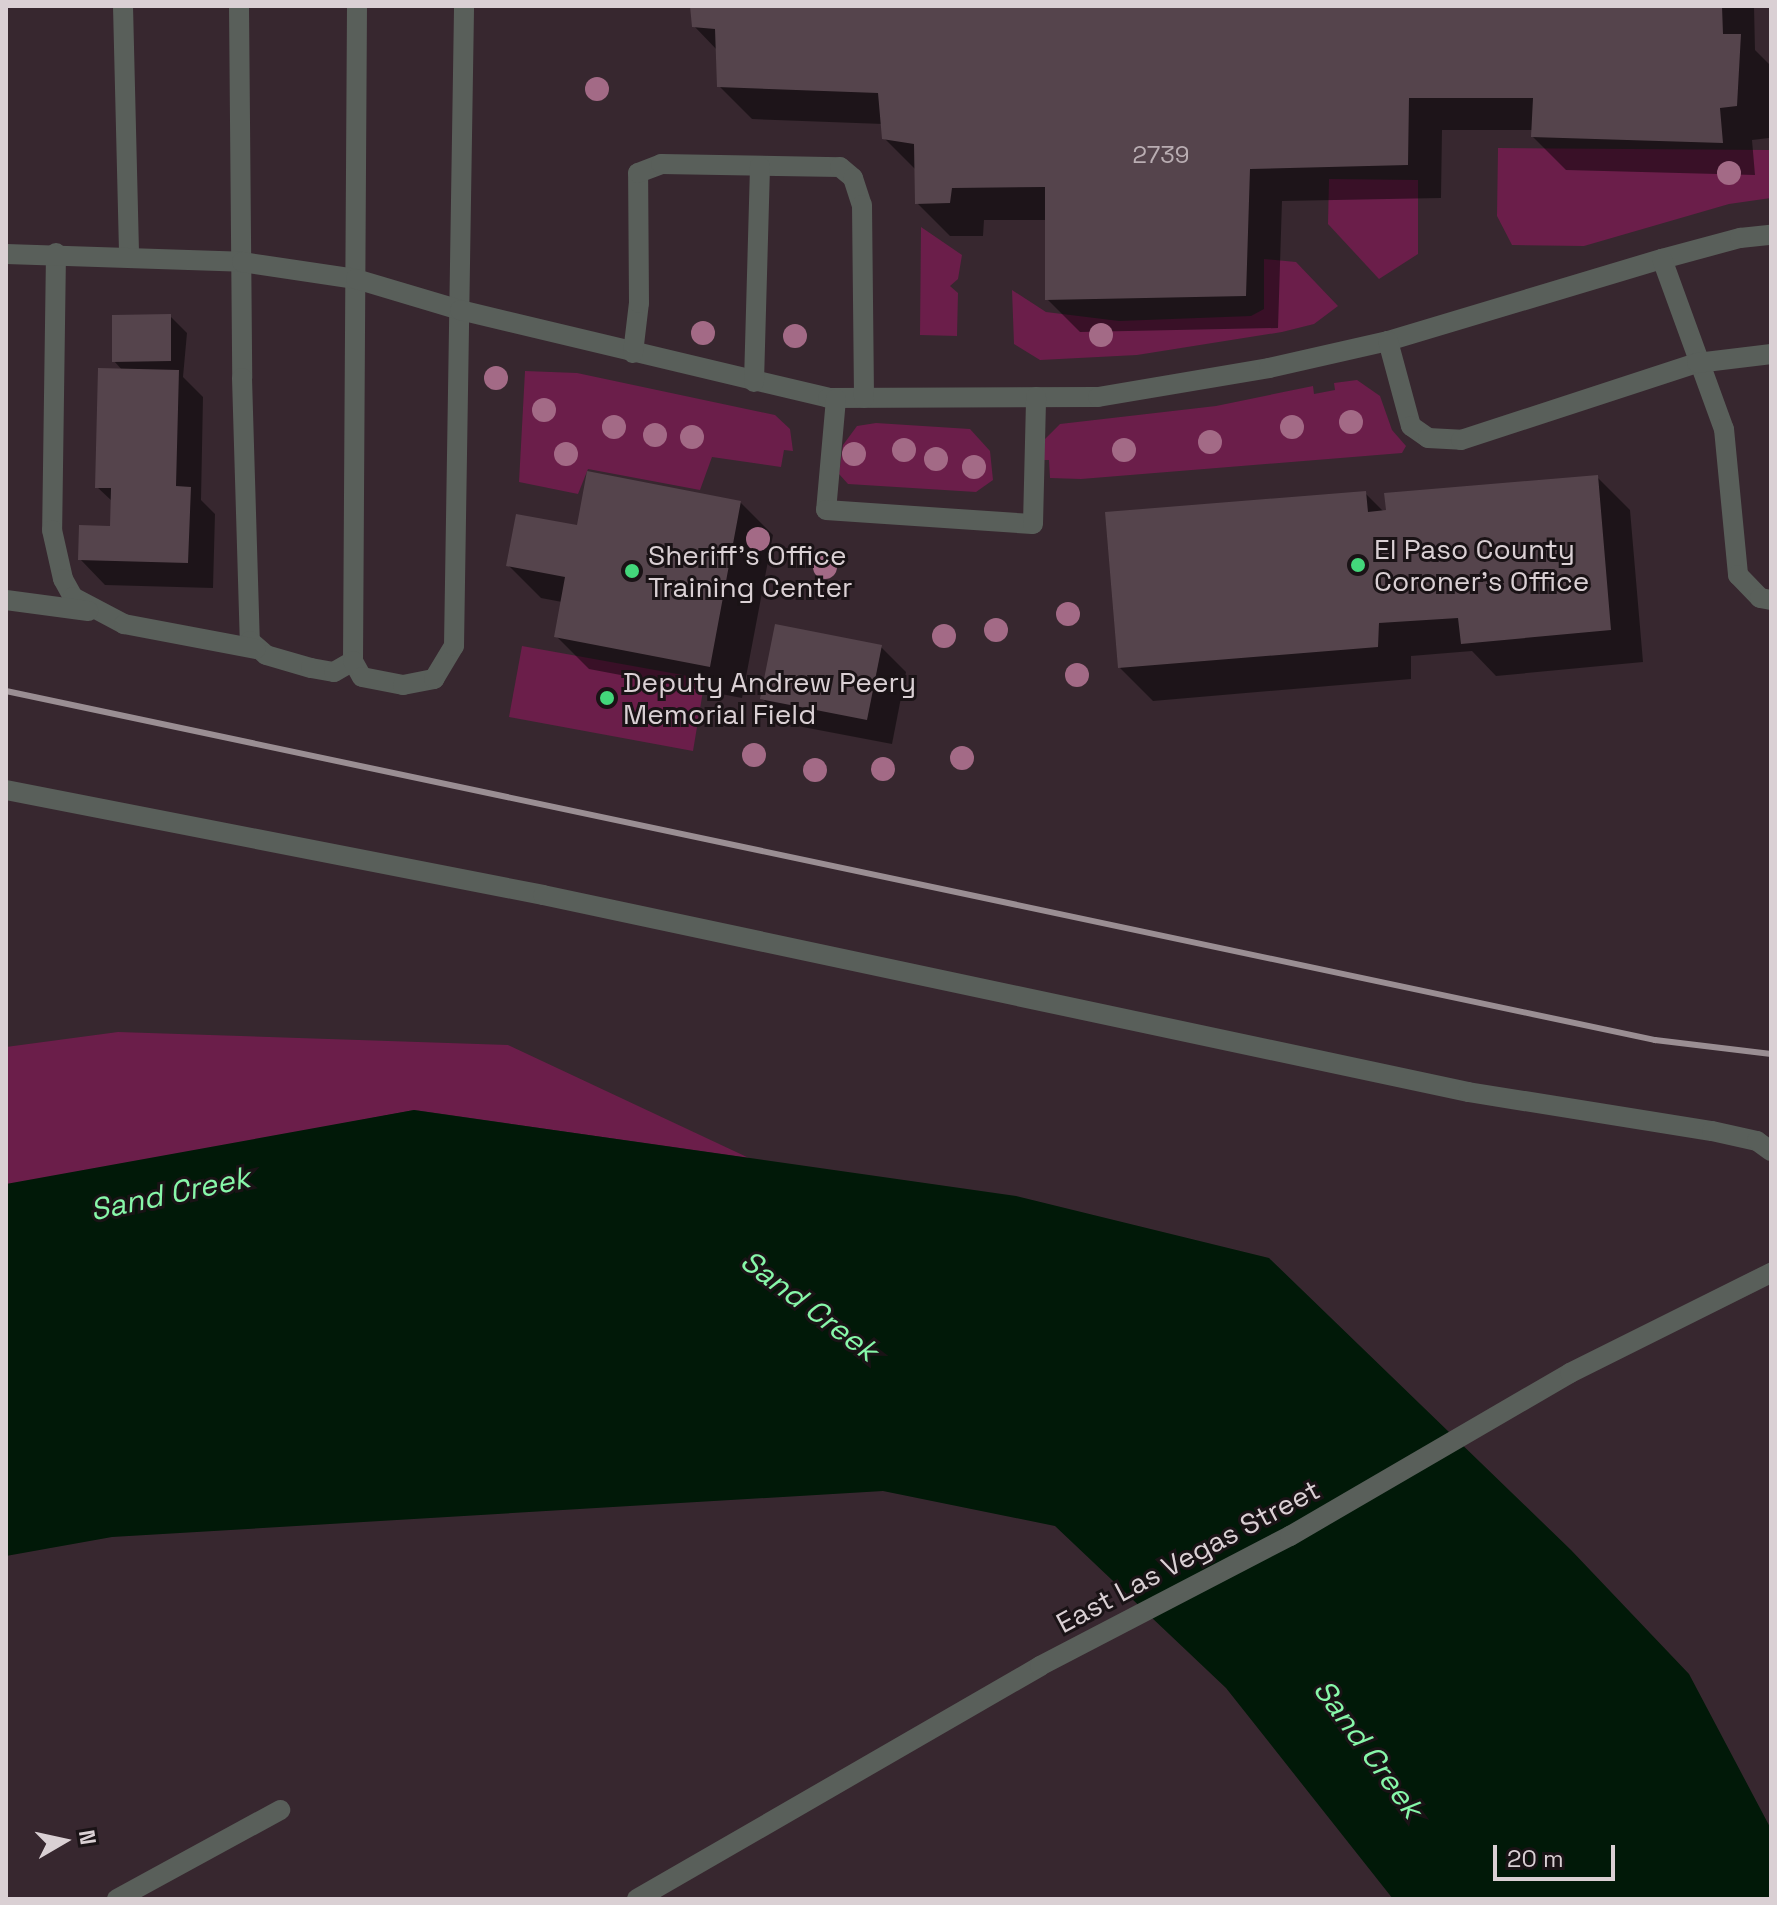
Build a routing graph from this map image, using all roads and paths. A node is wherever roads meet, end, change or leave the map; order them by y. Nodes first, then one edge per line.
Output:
1 (123, 6) edge
2 (239, 6) edge
3 (357, 6) edge
4 (464, 6) edge
5 (760, 166) junction
6 (1771, 235) edge
7 (56, 253) junction
8 (6, 254) edge
9 (129, 256) junction
10 (1662, 259) junction
11 (242, 262) junction
12 (356, 279) junction
13 (460, 310) junction
14 (1388, 341) junction
15 (633, 353) junction
16 (1771, 354) edge
17 (1697, 363) junction
18 (754, 382) junction
19 (1036, 397) junction
20 (864, 398) junction
21 (836, 399) junction
22 (6, 600) edge
23 (1771, 600) edge
24 (92, 611) junction
25 (256, 649) junction
26 (353, 661) junction
27 (6, 790) edge
28 (1771, 1151) edge
29 (1771, 1273) edge
30 (280, 1810) dead end
31 (117, 1899) edge
32 (637, 1899) edge

1 - 9 street
2 - 11 street
3 - 12 street
4 - 13 street
5 - 15 street
5 - 18 street
5 - 20 street
6 - 10 street
7 - 8 street
7 - 9 street
7 - 24 street
9 - 11 street
10 - 14 street
10 - 17 street
11 - 12 street
11 - 25 street
12 - 13 street
12 - 26 street
13 - 15 street
13 - 26 street
14 - 17 street
14 - 19 street
15 - 18 street
16 - 17 street
17 - 23 street
18 - 21 street
19 - 20 street
19 - 21 street
20 - 21 street
22 - 24 street
24 - 25 street
25 - 26 street
27 - 28 street
29 - 32 street, East Las Vegas Street
30 - 31 street

